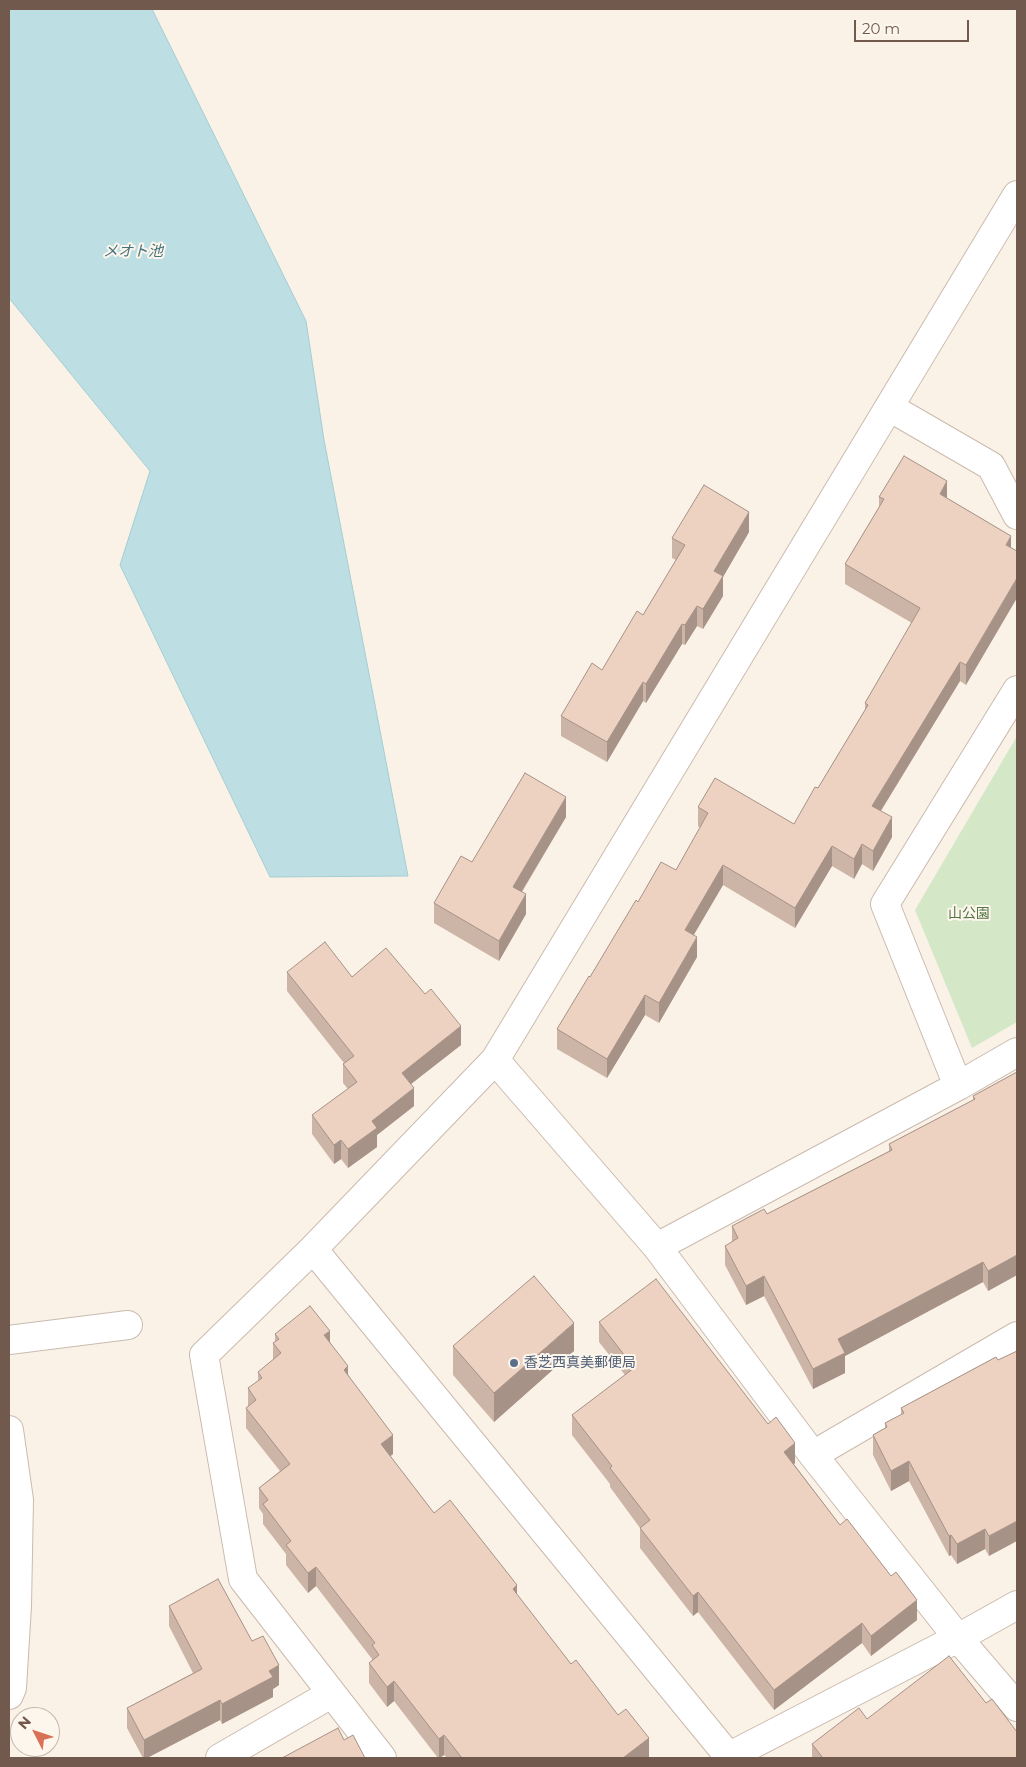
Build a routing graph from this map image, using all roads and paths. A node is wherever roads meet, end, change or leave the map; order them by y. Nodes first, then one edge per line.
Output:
1 (1017, 194) edge
2 (889, 407) junction
3 (1017, 515) edge
4 (1017, 690) edge
5 (1017, 1052) edge
6 (495, 1060) junction
7 (958, 1086) junction
8 (657, 1247) junction
9 (313, 1249) junction
10 (128, 1325) dead end
11 (1017, 1336) edge
12 (9, 1340) edge
13 (9, 1430) edge
14 (813, 1454) junction
15 (1017, 1605) edge
16 (958, 1638) junction
17 (331, 1694) junction
18 (9, 1695) edge
19 (1017, 1707) edge
20 (220, 1758) edge
21 (382, 1758) edge
22 (728, 1758) edge

1 - 2 street
2 - 3 street
2 - 6 street
4 - 7 street
5 - 7 street
6 - 8 street
6 - 9 street
7 - 8 street
8 - 14 street
9 - 17 street
9 - 22 street
10 - 12 street
11 - 14 street
13 - 18 street
14 - 16 street
15 - 16 street
16 - 19 street
16 - 22 street
17 - 20 street
17 - 21 street

